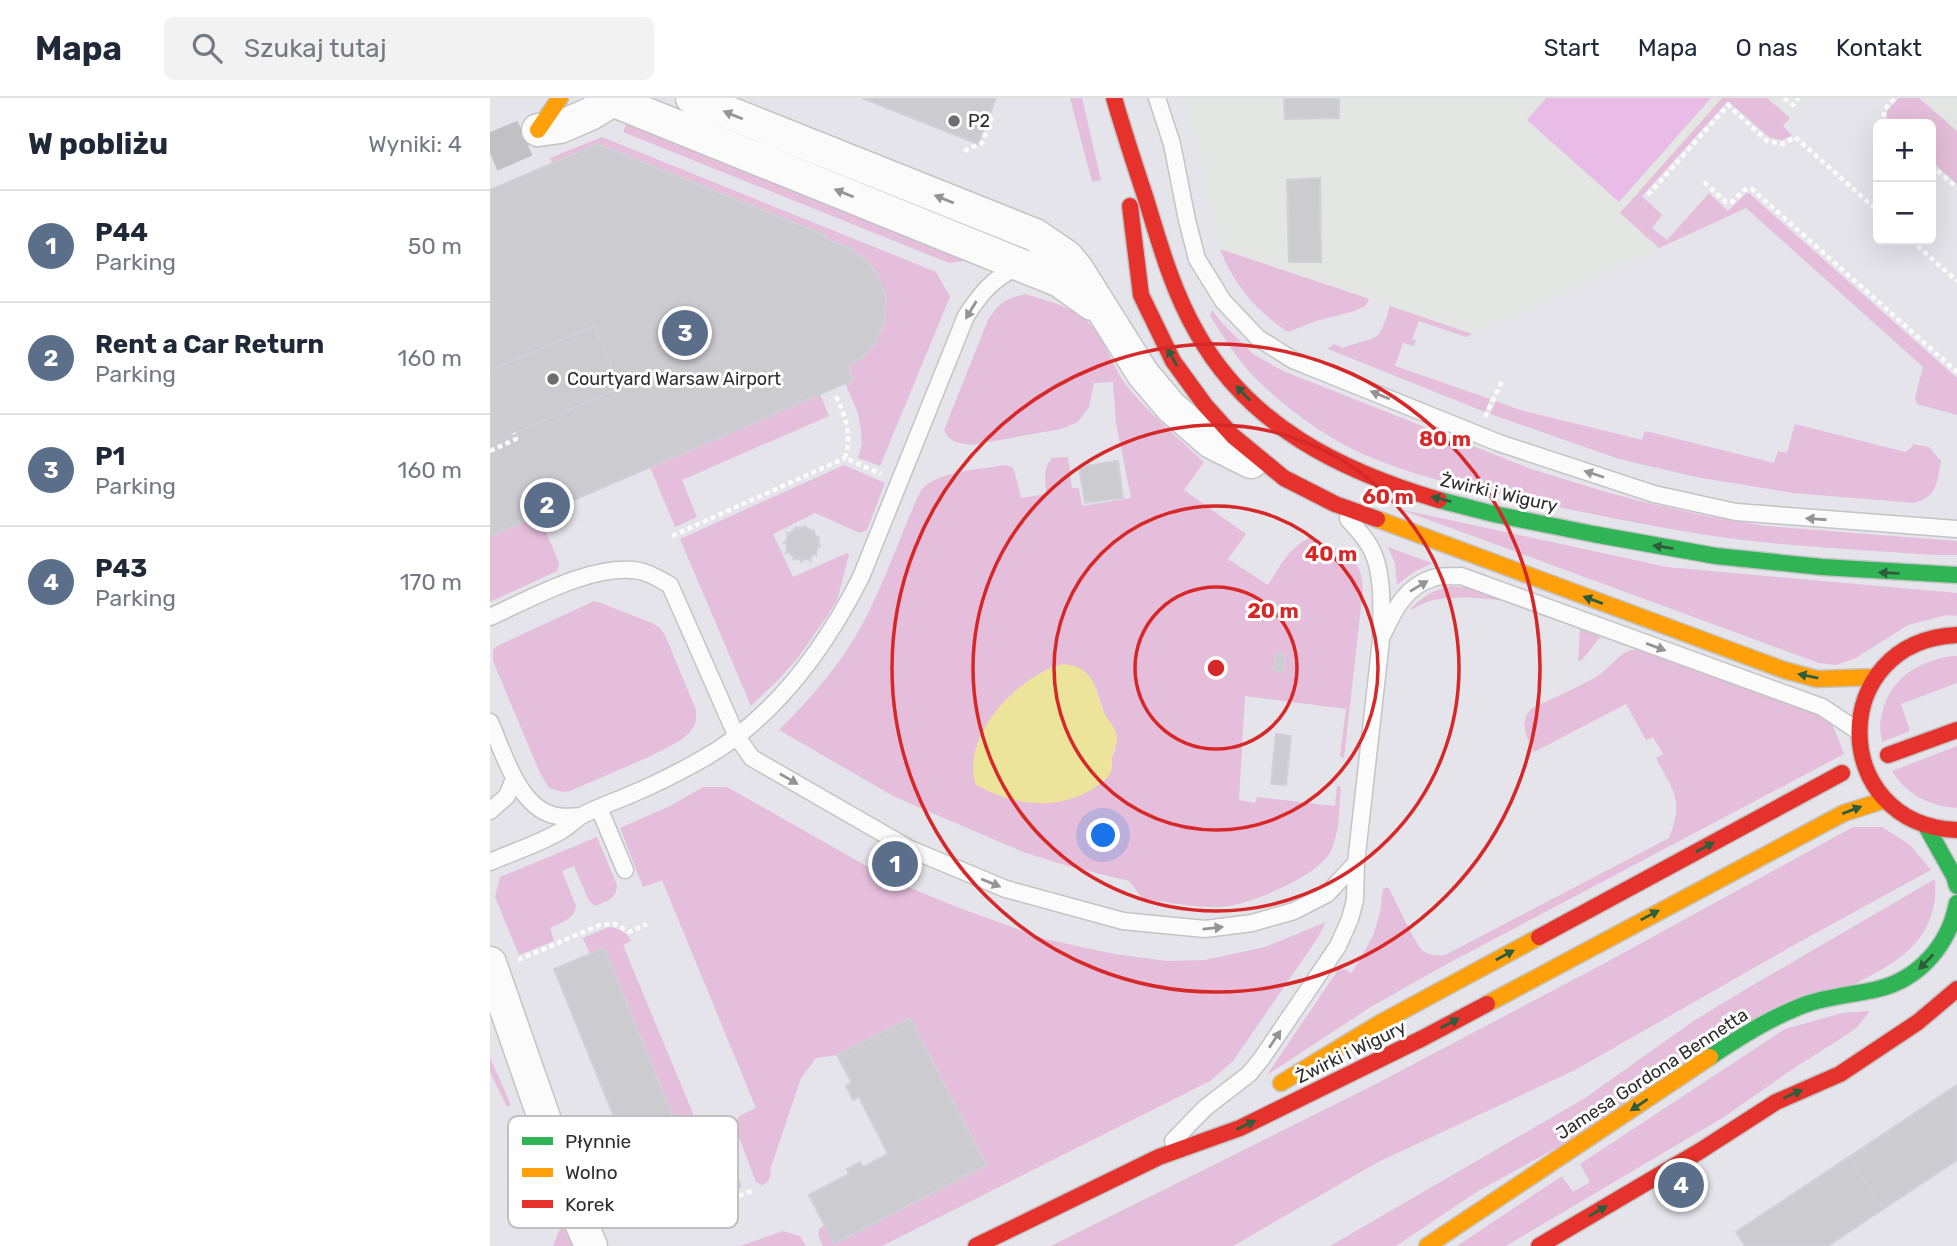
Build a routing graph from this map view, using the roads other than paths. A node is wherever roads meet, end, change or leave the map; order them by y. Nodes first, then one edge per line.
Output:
1 (560, 98) edge
2 (692, 98) edge
3 (1157, 98) edge
4 (610, 99) edge
5 (1116, 103) edge
6 (538, 130) joint
7 (1020, 265) junction
8 (1111, 321) junction
9 (1284, 478) junction
10 (1335, 504) junction
11 (1957, 529) edge
12 (1957, 575) edge
13 (490, 617) edge
14 (1957, 635) edge
15 (1381, 640) junction
16 (1876, 677) junction
17 (490, 722) edge
18 (1957, 730) edge
19 (1857, 731) junction
20 (737, 737) junction
21 (1888, 755) dead end
22 (1842, 773) dead end
23 (514, 779) junction
24 (1885, 800) junction
25 (599, 808) junction
26 (490, 811) edge
27 (581, 816) junction
28 (1926, 826) junction
29 (1957, 830) edge
30 (490, 862) edge
31 (1356, 863) junction
32 (625, 870) dead end
33 (1957, 886) edge
34 (1957, 903) edge
35 (504, 962) edge
36 (1957, 989) edge
37 (490, 1012) edge
38 (1264, 1093) dead end
39 (537, 1098) junction
40 (1229, 1114) dead end
41 (543, 1116) edge
42 (1159, 1157) junction
43 (583, 1228) edge
44 (591, 1246) edge
45 (976, 1246) edge
46 (1427, 1246) edge
47 (1539, 1246) edge

1 - 6 street
8 -> 2 street
11 -> 3 lane
4 - 6 street
7 -> 4 street
9 -> 5 street, Żwirki i Wigury
12 -> 5 street, Żwirki i Wigury
7 - 8 street
7 -> 20 lane
8 - 9 street
9 - 10 street, Żwirki i Wigury
10 - 15 lane
16 -> 10 street, Żwirki i Wigury
13 - 20 lane
14 - 16 street
15 -> 19 lane
15 - 31 lane
16 - 19 street
17 - 23 lane
18 - 21 street
19 - 24 street
20 - 25 lane
20 -> 31 lane
38 -> 22 street, Żwirki i Wigury
23 - 26 lane
23 - 27 lane
24 - 28 street
42 -> 24 street, Żwirki i Wigury
25 - 27 lane
25 - 32 lane
27 - 30 lane
28 - 29 street
28 - 33 street
42 -> 31 lane
34 -> 46 street, Jamesa Gordona Bennetta
35 - 39 street
47 -> 36 street
37 - 39 street
39 - 41 street
40 - 42 street
42 - 45 street, Żwirki i Wigury
43 - 44 street

